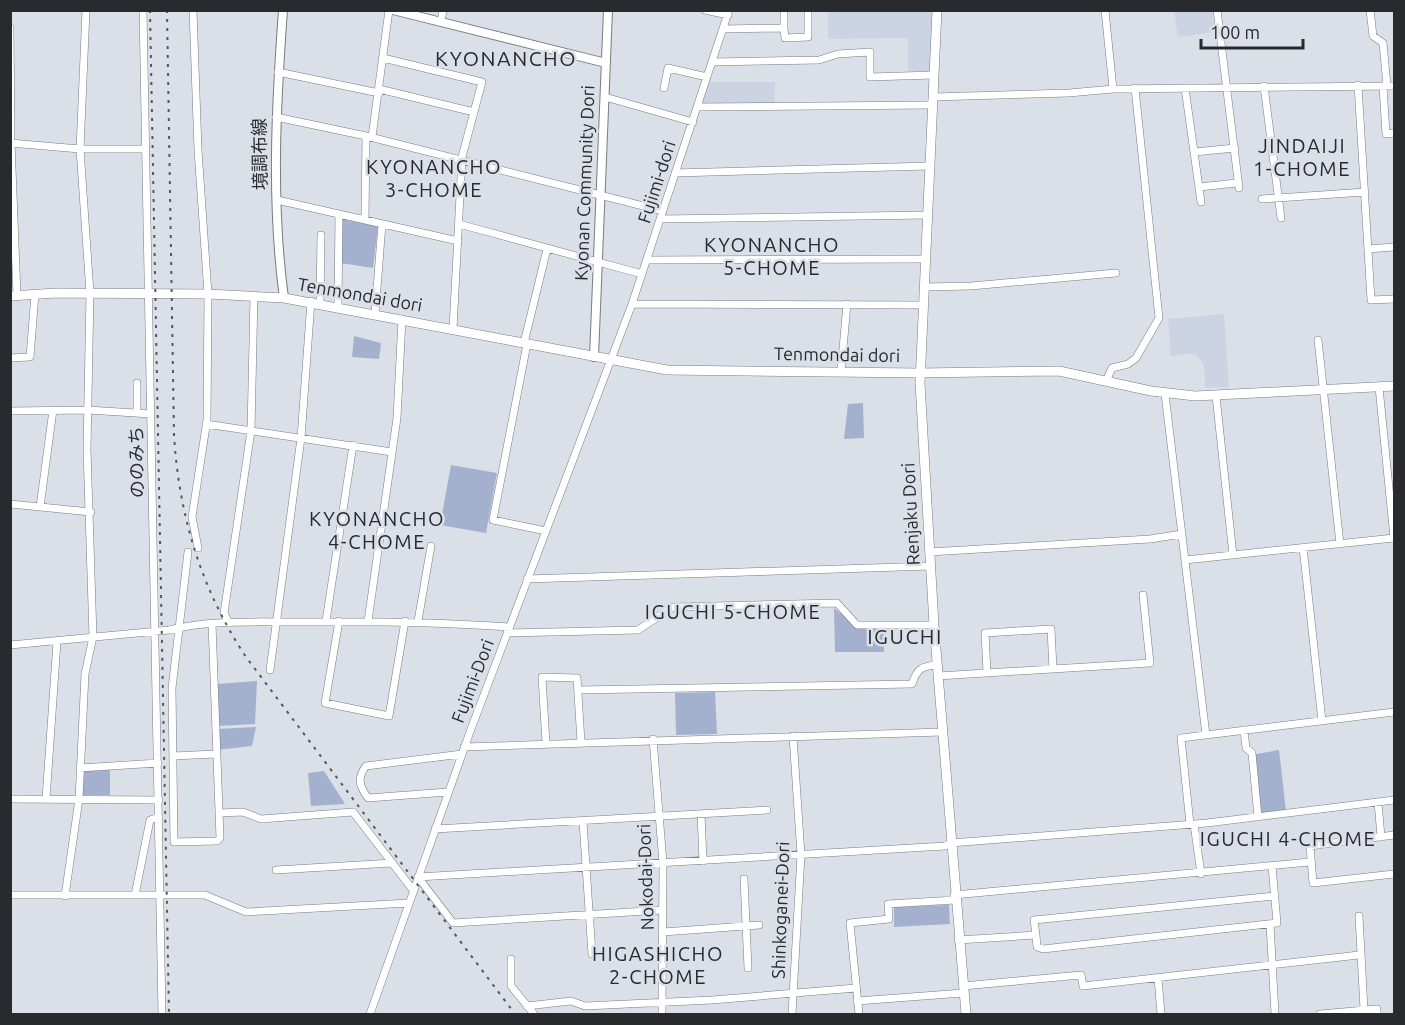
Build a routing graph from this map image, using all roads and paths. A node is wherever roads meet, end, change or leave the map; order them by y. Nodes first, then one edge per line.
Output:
1 (86, 10) edge
2 (143, 10) edge
3 (193, 10) edge
4 (283, 10) edge
5 (391, 10) edge
6 (443, 10) edge
7 (608, 10) edge
8 (705, 10) edge
9 (784, 10) edge
10 (808, 10) edge
11 (937, 10) edge
12 (1105, 10) edge
13 (1217, 10) edge
14 (1370, 10) edge
15 (729, 13) edge
16 (441, 22) junction
17 (10, 28) edge
18 (784, 28) junction
19 (723, 29) junction
20 (383, 58) junction
21 (712, 62) junction
22 (606, 63) junction
23 (278, 72) junction
24 (933, 75) junction
25 (707, 77) junction
26 (1263, 86) junction
27 (1358, 86) junction
28 (1388, 86) edge
29 (1227, 87) junction
30 (664, 88) dead end
31 (1135, 88) junction
32 (1185, 88) junction
33 (1113, 89) junction
34 (379, 91) junction
35 (605, 97) junction
36 (933, 101) junction
37 (697, 107) junction
38 (474, 112) junction
39 (276, 117) junction
40 (693, 122) junction
41 (1395, 133) edge
42 (369, 137) junction
43 (11, 143) edge
44 (1234, 148) junction
45 (80, 149) junction
46 (146, 149) junction
47 (1194, 152) junction
48 (462, 160) junction
49 (930, 166) junction
50 (675, 173) junction
51 (1199, 187) junction
52 (1365, 192) junction
53 (601, 195) junction
54 (1278, 197) junction
55 (1262, 199) dead end
56 (277, 200) junction
57 (1201, 202) dead end
58 (663, 211) junction
59 (339, 214) junction
60 (928, 215) junction
61 (1281, 218) dead end
62 (660, 219) junction
63 (365, 220) junction
64 (382, 224) junction
65 (459, 224) junction
66 (321, 235) dead end
67 (458, 241) junction
68 (1395, 247) edge
69 (547, 249) junction
70 (1368, 249) junction
71 (926, 259) junction
72 (647, 260) junction
73 (598, 262) junction
74 (13, 263) edge
75 (1116, 273) dead end
76 (642, 274) junction
77 (925, 286) junction
78 (90, 293) junction
79 (148, 293) junction
80 (35, 294) junction
81 (208, 294) junction
82 (14, 295) edge
83 (254, 295) junction
84 (284, 298) junction
85 (1395, 299) edge
86 (315, 302) junction
87 (632, 304) junction
88 (847, 304) junction
89 (923, 305) junction
90 (338, 307) junction
91 (375, 314) junction
92 (402, 319) junction
93 (453, 329) junction
94 (1318, 340) dead end
95 (525, 343) junction
96 (594, 357) junction
97 (10, 358) edge
98 (610, 361) junction
99 (842, 371) junction
100 (920, 373) junction
101 (1106, 381) junction
102 (137, 383) dead end
103 (1395, 386) edge
104 (1379, 387) junction
105 (1322, 391) junction
106 (1165, 394) junction
107 (1216, 396) junction
108 (53, 410) junction
109 (88, 410) junction
110 (10, 411) edge
111 (137, 413) junction
112 (151, 414) junction
113 (206, 424) junction
114 (251, 431) junction
115 (301, 438) junction
116 (352, 445) junction
117 (392, 452) junction
118 (10, 504) edge
119 (40, 507) junction
120 (91, 512) junction
121 (546, 531) junction
122 (1182, 534) junction
123 (1394, 538) edge
124 (1340, 544) junction
125 (431, 546) dead end
126 (1304, 547) junction
127 (198, 548) dead end
128 (188, 552) dead end
129 (929, 552) junction
130 (1233, 555) junction
131 (1185, 560) junction
132 (930, 566) junction
133 (527, 579) junction
134 (1143, 595) dead end
135 (326, 621) junction
136 (339, 621) junction
137 (368, 621) junction
138 (405, 621) junction
139 (418, 621) junction
140 (276, 622) junction
141 (229, 623) junction
142 (212, 624) junction
143 (934, 625) junction
144 (180, 627) junction
145 (508, 630) junction
146 (155, 631) junction
147 (93, 637) junction
148 (57, 642) junction
149 (10, 645) edge
150 (937, 665) junction
151 (1053, 669) junction
152 (270, 670) dead end
153 (987, 673) junction
154 (938, 676) junction
155 (578, 690) junction
156 (1395, 712) edge
157 (1322, 721) junction
158 (1244, 730) junction
159 (942, 732) junction
160 (1206, 735) junction
161 (793, 736) junction
162 (653, 739) junction
163 (581, 742) junction
164 (546, 743) junction
165 (463, 751) junction
166 (215, 754) junction
167 (173, 756) junction
168 (158, 763) junction
169 (80, 768) junction
170 (448, 792) junction
171 (10, 799) edge
172 (46, 799) junction
173 (78, 799) junction
174 (159, 800) junction
175 (1395, 800) edge
176 (1378, 802) junction
177 (767, 810) dead end
178 (219, 813) junction
179 (701, 814) junction
180 (159, 817) junction
181 (659, 817) junction
182 (1258, 817) junction
183 (583, 822) junction
184 (1192, 824) junction
185 (435, 829) junction
186 (1395, 836) edge
187 (1382, 837) junction
188 (951, 843) junction
189 (801, 855) junction
190 (703, 861) junction
191 (1310, 862) junction
192 (392, 863) junction
193 (663, 863) junction
194 (1272, 866) junction
195 (586, 868) junction
196 (276, 870) dead end
197 (1395, 873) edge
198 (1200, 874) junction
199 (418, 877) junction
200 (744, 879) dead end
201 (413, 890) junction
202 (10, 895) edge
203 (135, 895) junction
204 (160, 895) junction
205 (65, 896) junction
206 (1275, 896) junction
207 (954, 898) junction
208 (409, 903) junction
209 (663, 910) junction
210 (590, 914) junction
211 (1359, 916) dead end
212 (1269, 924) junction
213 (759, 925) dead end
214 (746, 926) junction
215 (663, 932) junction
216 (1036, 934) junction
217 (958, 940) junction
218 (592, 954) dead end
219 (1359, 955) junction
220 (512, 959) dead end
221 (1272, 966) junction
222 (748, 968) dead end
223 (1158, 978) junction
224 (856, 988) junction
225 (963, 989) junction
226 (793, 992) junction
227 (857, 1001) junction
228 (662, 1002) junction
229 (527, 1006) junction
230 (1364, 1010) junction
231 (1349, 1013) edge
232 (162, 1014) edge
233 (370, 1014) edge
234 (534, 1014) edge
235 (662, 1014) edge
236 (792, 1014) edge
237 (859, 1014) edge
238 (966, 1014) edge
239 (1161, 1014) edge
240 (1275, 1014) edge
241 (1322, 1014) edge
242 (1377, 1014) edge

1 - 45 street
2 - 46 street, ののみち
3 - 81 street
4 - 23 street, 境調布線
5 - 16 street
5 - 20 street
6 - 16 street
7 - 22 street, Kyonan Community Dori
8 - 15 street
9 - 18 street
10 - 18 street
11 - 24 main road, Renjaku Dori
12 - 33 street
13 - 29 street
14 - 28 street
15 - 19 street, Fujimi-dori
16 - 22 street
17 - 43 street
18 - 19 street
19 - 21 street, Fujimi-dori
20 - 34 street
20 - 38 street
21 - 24 street
21 - 25 street, Fujimi-dori
22 - 35 street, Kyonan Community Dori
23 - 34 street
23 - 39 street, 境調布線
24 - 36 main road, Renjaku Dori
25 - 30 street
25 - 37 street, Fujimi-dori
26 - 27 street
26 - 29 street
26 - 54 street
27 - 28 street
27 - 52 street
28 - 41 street
29 - 32 street
29 - 44 street
31 - 32 street
31 - 33 street
31 - 101 street
32 - 47 street
33 - 36 street
34 - 38 street
34 - 42 street
35 - 40 street
35 - 53 street, Kyonan Community Dori
36 - 37 street
36 - 49 main road, Renjaku Dori
37 - 40 street, Fujimi-dori
38 - 48 street
39 - 42 street
39 - 56 street, 境調布線
40 - 50 street, Fujimi-dori
42 - 48 street
42 - 63 street
43 - 45 street
43 - 74 street
44 - 47 street
44 - 51 street
45 - 46 street
45 - 78 street
46 - 79 street, ののみち
47 - 51 street
48 - 53 street
48 - 65 street
49 - 50 street
49 - 60 main road, Renjaku Dori
50 - 58 street, Fujimi-dori
51 - 57 street
52 - 54 street
52 - 70 street
53 - 58 street
53 - 73 street, Kyonan Community Dori
54 - 55 street
54 - 61 street
56 - 59 street
56 - 84 street, 境調布線
58 - 62 street, Fujimi-dori
59 - 63 street
59 - 90 street
60 - 62 street
60 - 71 main road, Renjaku Dori
62 - 72 street, Fujimi-dori
63 - 64 street
64 - 67 street
64 - 91 street
65 - 67 street
65 - 69 street
66 - 86 street
67 - 93 street
68 - 70 street
69 - 73 street
69 - 95 street
70 - 85 street
71 - 72 street
71 - 77 main road, Renjaku Dori
72 - 76 street, Fujimi-dori
73 - 76 street
73 - 96 street, Kyonan Community Dori
74 - 82 street
75 - 77 street
76 - 87 street, Fujimi-dori
77 - 89 main road, Renjaku Dori
78 - 79 main road, Tenmondai dori
78 - 80 main road, Tenmondai dori
78 - 109 street
79 - 81 main road, Tenmondai dori
79 - 112 street, ののみち
80 - 82 main road, Tenmondai dori
80 - 97 street
81 - 83 main road, Tenmondai dori
81 - 113 street
83 - 84 main road, Tenmondai dori
83 - 114 street
84 - 86 main road, Tenmondai dori
86 - 90 main road, Tenmondai dori
86 - 115 street
87 - 88 street
87 - 98 street, Fujimi-dori
88 - 89 street
88 - 99 street
89 - 100 main road, Renjaku Dori
90 - 91 main road, Tenmondai dori
91 - 92 main road, Tenmondai dori
92 - 93 main road, Tenmondai dori
92 - 117 street
93 - 95 main road, Tenmondai dori
94 - 105 street
95 - 96 main road, Tenmondai dori
95 - 121 street
96 - 98 main road, Tenmondai dori
98 - 99 main road, Tenmondai dori
98 - 121 street, Fujimi-Dori
99 - 100 main road, Tenmondai dori
100 - 101 main road, Tenmondai dori
100 - 129 main road, Renjaku Dori
101 - 106 main road, Tenmondai dori
102 - 111 street
103 - 104 main road, Tenmondai dori
104 - 105 main road, Tenmondai dori
104 - 123 street
105 - 107 main road, Tenmondai dori
105 - 124 street
106 - 107 main road, Tenmondai dori
106 - 122 street
107 - 130 street
108 - 109 street
108 - 110 street
108 - 119 street
109 - 111 street
109 - 120 street
111 - 112 street
112 - 146 street, ののみち
113 - 114 street
113 - 127 street
114 - 115 street
114 - 141 street
115 - 116 street
115 - 140 street
116 - 117 street
116 - 135 street
117 - 137 street
118 - 119 street
119 - 120 street
120 - 147 street
121 - 133 street, Fujimi-Dori
122 - 129 street
122 - 131 street
123 - 124 street
124 - 126 street
125 - 139 street
126 - 130 street
126 - 157 street
128 - 144 street
129 - 132 main road, Renjaku Dori
130 - 131 street
131 - 160 street
132 - 133 street
132 - 143 main road, Renjaku Dori
133 - 145 street, Fujimi-Dori
134 - 151 street
135 - 136 street
135 - 140 street
136 - 137 street
136 - 138 street
137 - 138 street
138 - 139 street
139 - 145 street
140 - 141 street
140 - 152 street
141 - 142 street
142 - 144 street
142 - 166 street
143 - 145 street
143 - 150 main road, Renjaku Dori
144 - 146 street
144 - 167 street
145 - 165 street, Fujimi-Dori
146 - 147 street
146 - 168 street, ののみち
147 - 148 street
147 - 169 street
148 - 149 street
148 - 172 street
150 - 154 main road, Renjaku Dori
150 - 155 street
151 - 153 street
151 - 153 street
153 - 154 street
154 - 159 main road, Renjaku Dori
155 - 163 street
155 - 164 street
156 - 157 street
157 - 158 street
158 - 160 street
158 - 182 street
159 - 161 street
159 - 188 main road, Renjaku Dori
160 - 184 street
161 - 162 street
161 - 189 street, Shinkoganei-Dori
162 - 163 street
162 - 181 street, Nokodai-Dori
163 - 164 street
164 - 165 street
165 - 170 street, Fujimi-Dori
165 - 170 street
166 - 167 street
166 - 178 street
167 - 178 street
168 - 169 street
168 - 174 street, ののみち
169 - 173 street
170 - 185 street, Fujimi-Dori
171 - 172 street
172 - 173 street
173 - 174 street
173 - 205 street
174 - 180 street, ののみち
175 - 176 street
176 - 182 street
176 - 187 street
177 - 179 street
178 - 192 street
179 - 181 street
179 - 190 street
180 - 203 street
180 - 204 street, ののみち
181 - 183 street
181 - 193 street, Nokodai-Dori
182 - 184 street
183 - 185 street
183 - 195 street
184 - 188 street
184 - 198 street
185 - 199 street, Fujimi-Dori
186 - 187 street
187 - 191 street
188 - 189 street
188 - 207 main road, Renjaku Dori
189 - 190 street
189 - 226 street, Shinkoganei-Dori
190 - 193 street
191 - 194 street
191 - 197 street
192 - 196 street
192 - 201 street
193 - 195 street
193 - 209 street, Nokodai-Dori
194 - 198 street
194 - 206 street
195 - 199 street
195 - 210 street
198 - 207 street
199 - 201 street, Fujimi-Dori
199 - 210 street
200 - 214 street
201 - 208 street, Fujimi-Dori
202 - 205 street
203 - 204 street
203 - 205 street
204 - 208 street
204 - 232 street, ののみち
206 - 212 street
206 - 216 street
207 - 217 main road, Renjaku Dori
207 - 224 street
208 - 233 street, Fujimi-Dori
209 - 210 street
209 - 215 street, Nokodai-Dori
210 - 218 street
211 - 219 street
212 - 216 street
212 - 221 street
213 - 214 street
214 - 215 street
214 - 222 street
215 - 228 street, Nokodai-Dori
216 - 217 street
217 - 225 main road, Renjaku Dori
219 - 221 street
219 - 230 street
220 - 229 street
221 - 223 street
221 - 240 street
223 - 225 street
223 - 239 street
224 - 226 street
224 - 227 street
225 - 227 street
225 - 238 main road, Renjaku Dori
226 - 228 street
226 - 236 street, Shinkoganei-Dori
227 - 237 street
228 - 229 street
228 - 235 street, Nokodai-Dori
229 - 234 street
230 - 231 street
230 - 242 street
231 - 241 street

